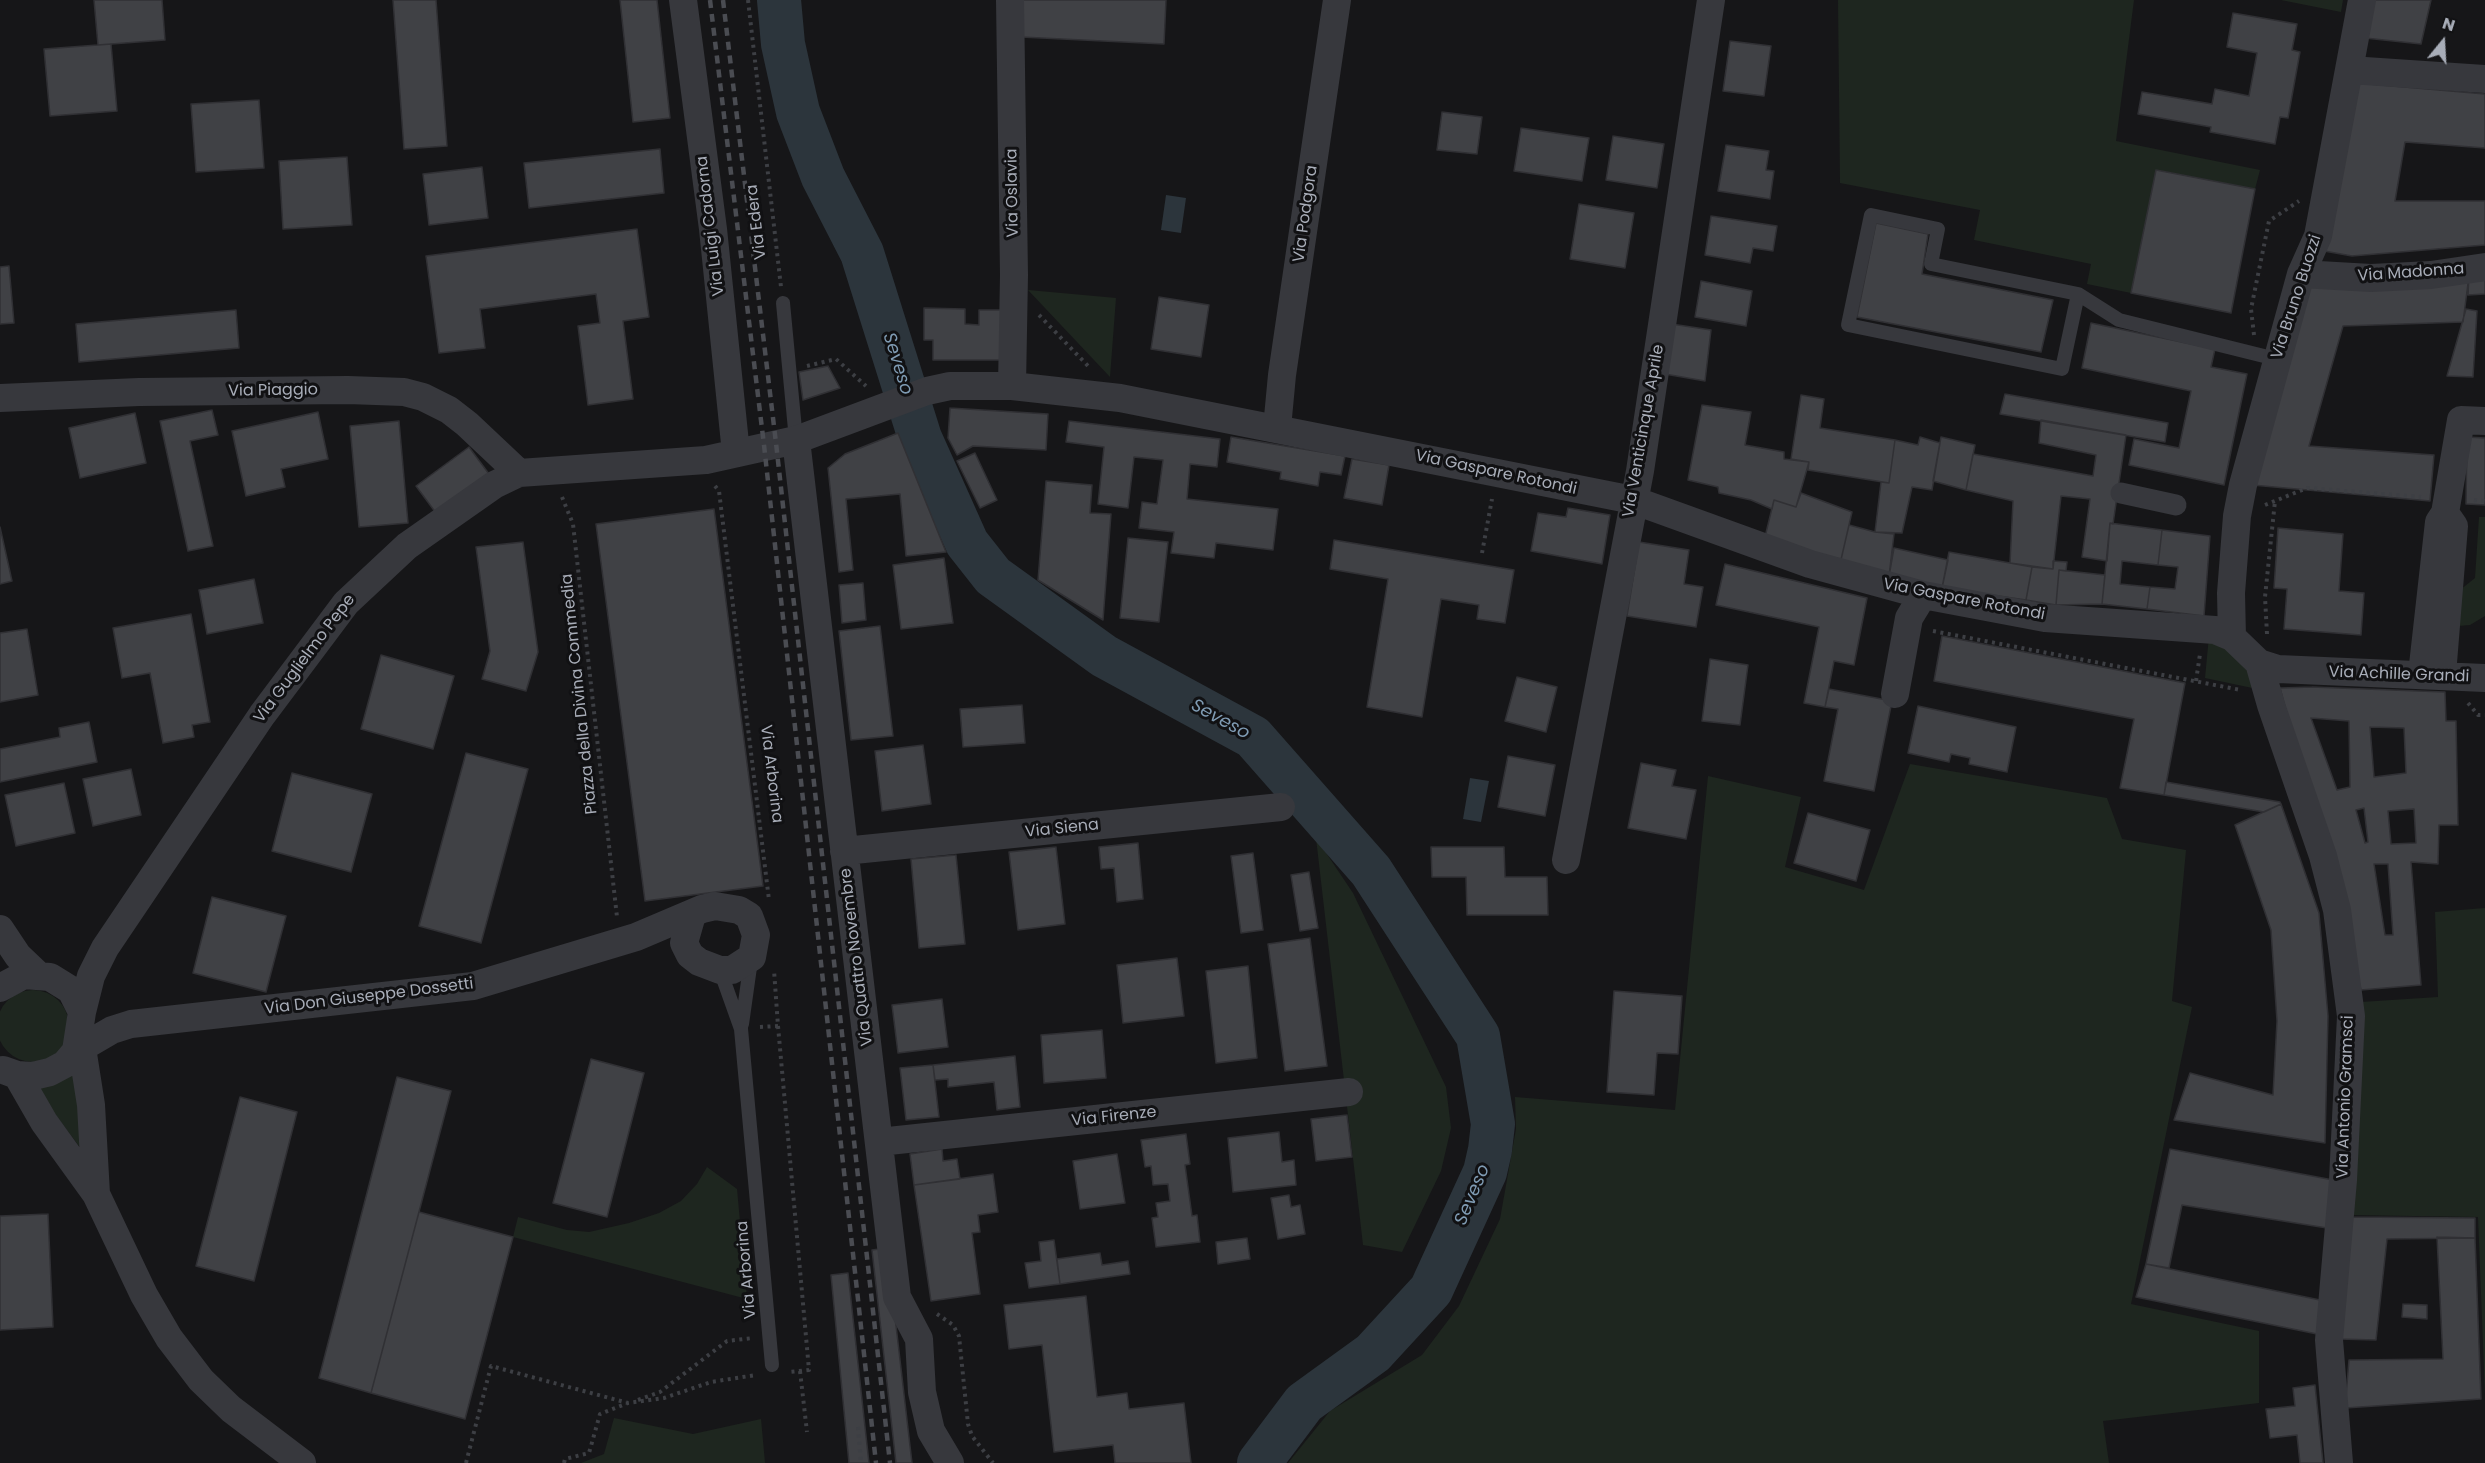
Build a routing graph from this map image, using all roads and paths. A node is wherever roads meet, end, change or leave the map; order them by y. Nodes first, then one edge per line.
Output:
1 (683, 0) edge
2 (748, 0) edge
3 (1010, 0) edge
4 (1337, 0) edge
5 (1711, 0) edge
6 (2362, 0) edge
7 (2350, 69) junction
8 (2485, 80) edge
9 (2485, 267) edge
10 (2301, 274) junction
11 (2078, 294) junction
12 (783, 303) joint
13 (1036, 311) dead end
14 (2276, 359) junction
15 (788, 371) junction
16 (1012, 386) junction
17 (0, 398) edge
18 (1120, 398) junction
19 (886, 405) junction
20 (2485, 421) edge
21 (1277, 429) junction
22 (796, 440) junction
23 (736, 453) junction
24 (556, 470) junction
25 (519, 473) junction
26 (713, 482) dead end
27 (2302, 489) dead end
28 (2121, 493) dead end
29 (1492, 497) dead end
30 (1633, 500) junction
31 (2275, 501) dead end
32 (2176, 505) dead end
33 (2438, 505) junction
34 (1482, 553) dead end
35 (1923, 595) junction
36 (1936, 632) dead end
37 (2232, 637) junction
38 (2265, 653) junction
39 (2432, 675) junction
40 (2485, 678) edge
41 (1895, 694) dead end
42 (2261, 698) junction
43 (1281, 807) dead end
44 (844, 851) junction
45 (1566, 860) dead end
46 (770, 911) dead end
47 (692, 915) junction
48 (627, 928) junction
49 (0, 930) edge
50 (105, 948) junction
51 (685, 948) junction
52 (763, 963) junction
53 (720, 970) junction
54 (0, 988) edge
55 (77, 1012) junction
56 (131, 1024) junction
57 (778, 1026) junction
58 (741, 1029) junction
59 (8, 1071) edge
60 (1349, 1092) dead end
61 (879, 1142) junction
62 (96, 1194) junction
63 (751, 1338) dead end
64 (772, 1371) junction
65 (800, 1371) junction
66 (628, 1403) junction
67 (858, 1427) dead end
68 (807, 1432) dead end
69 (302, 1463) edge
70 (466, 1463) edge
71 (564, 1463) edge
72 (861, 1463) edge
73 (950, 1463) edge
74 (2339, 1463) edge

1 - 23 street, Via Luigi Cadorna
2 - 12 path, Via Edera
3 - 16 street, Via Oslavia
4 - 21 street, Via Podgora
5 - 30 street, Via Venticinque Aprile
6 - 7 street, Via Bruno Buozzi
7 - 8 street
7 - 10 street, Via Bruno Buozzi
9 - 10 street, Via Madonna
10 - 14 street, Via Bruno Buozzi
11 - 11 lane
11 - 14 lane
12 - 15 lane
13 - 18 path
14 - 37 street, Via Bruno Buozzi
15 - 19 path
15 - 22 lane
16 - 18 street, Via Gaspare Rotondi
16 - 19 street, Via Gaspare Rotondi
17 - 25 street, Via Piaggio
18 - 21 street, Via Gaspare Rotondi
19 - 22 street, Via Gaspare Rotondi
20 - 33 street
21 - 30 street, Via Gaspare Rotondi
22 - 23 street, Via Guglielmo Pepe
22 - 44 street, Via Quattro Novembre
23 - 24 street, Via Guglielmo Pepe
24 - 25 street, Via Guglielmo Pepe
24 - 48 path, Piazza della Divina Commedia
25 - 50 street, Via Guglielmo Pepe
26 - 46 path, Via Arborina
27 - 33 path
28 - 32 street
29 - 34 path
30 - 35 street, Via Gaspare Rotondi
30 - 45 street, Via Venticinque Aprile
31 - 38 path
33 - 39 street
35 - 37 street, Via Gaspare Rotondi
35 - 41 street
36 - 42 path
37 - 38 street
38 - 39 street, Via Achille Grandi
38 - 42 street, Via Antonio Gramsci
39 - 40 street, Via Achille Grandi
42 - 74 street, Via Antonio Gramsci
43 - 44 street, Via Siena
44 - 61 street, Via Quattro Novembre
47 - 48 street, Via Don Giuseppe Dossetti
47 - 51 street
47 - 52 street
48 - 51 street, Via Don Giuseppe Dossetti
48 - 56 street, Via Don Giuseppe Dossetti
49 - 55 street
50 - 55 street, Via Guglielmo Pepe
50 - 55 street, Via Guglielmo Pepe
51 - 53 street
52 - 53 street
52 - 57 path
52 - 58 lane, Via Arborina
53 - 58 lane, Via Arborina
54 - 55 street
55 - 56 street, Via Don Giuseppe Dossetti
55 - 56 street
55 - 59 street
55 - 62 street
57 - 58 path
57 - 65 path
58 - 64 lane, Via Arborina
59 - 62 street
60 - 61 street, Via Firenze
61 - 73 street, Via Quattro Novembre
62 - 69 street
63 - 66 path
64 - 65 path
64 - 66 path
65 - 68 path
66 - 70 path
66 - 71 path
67 - 72 path

